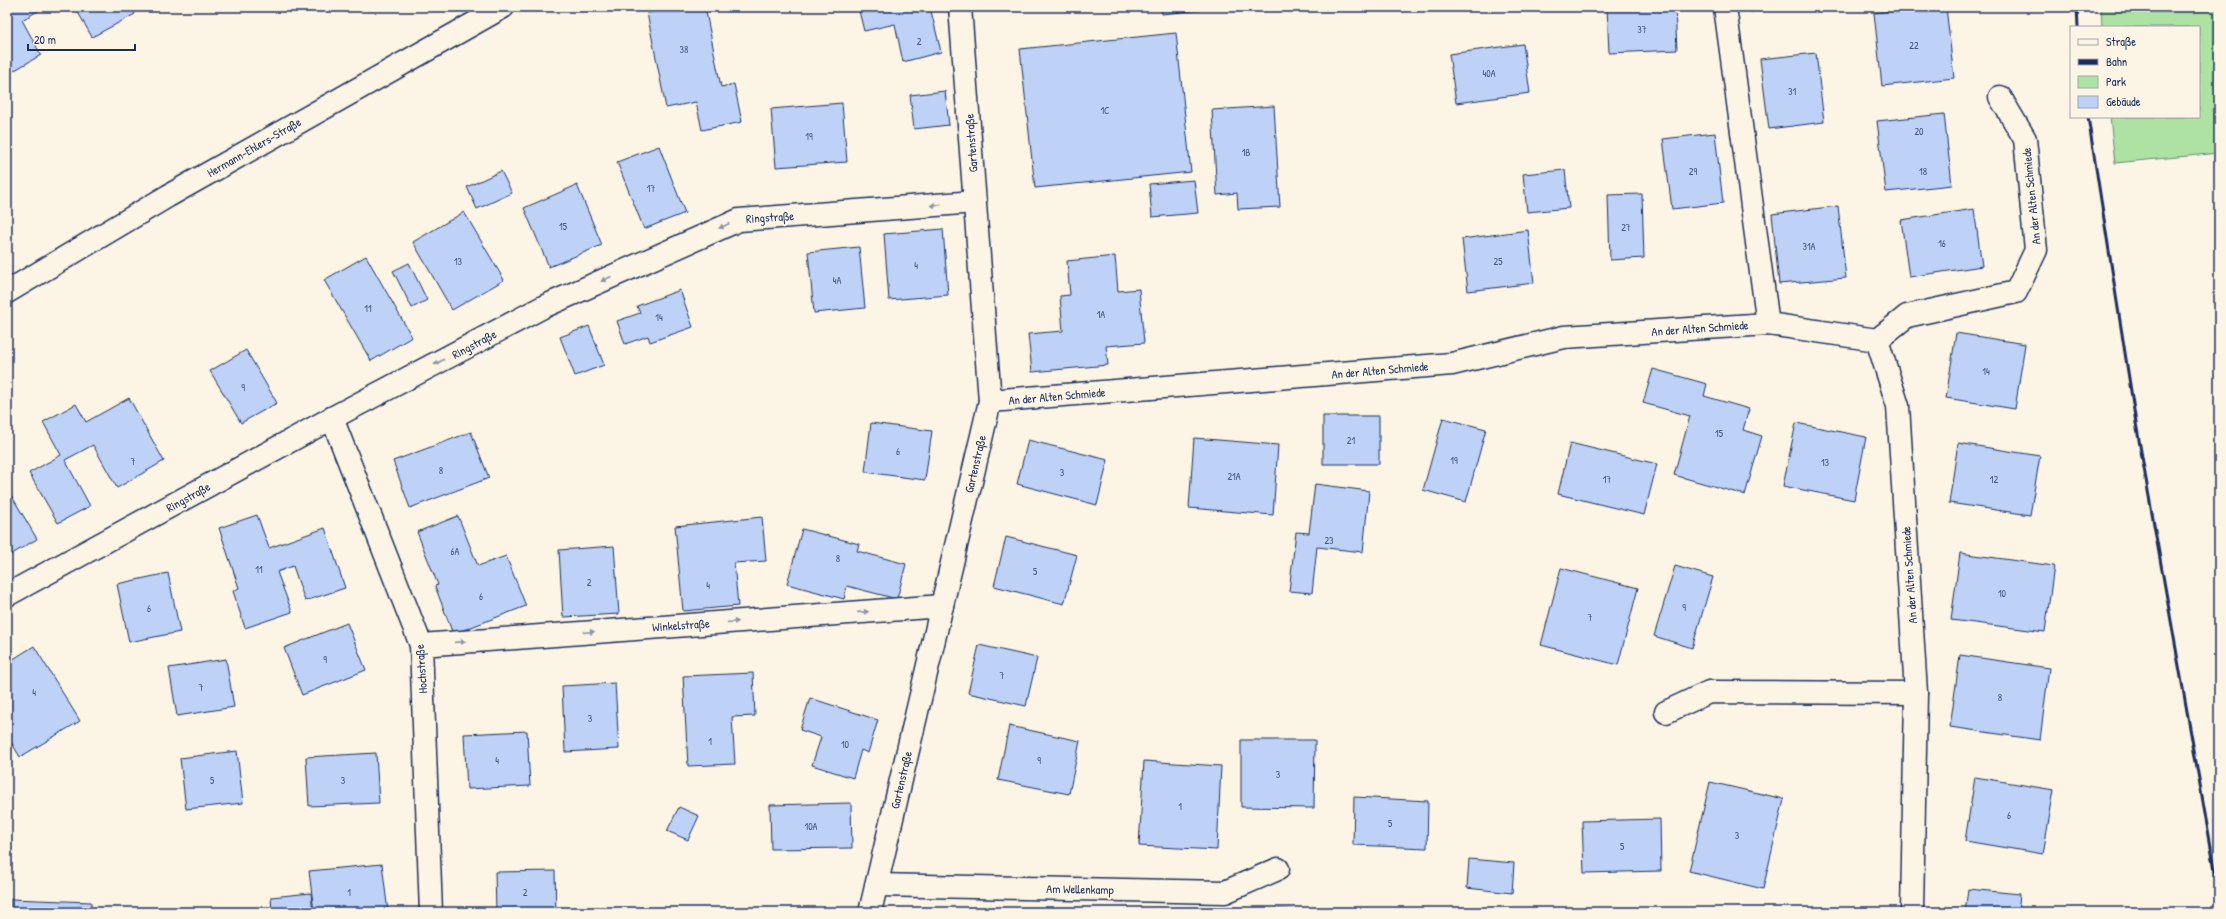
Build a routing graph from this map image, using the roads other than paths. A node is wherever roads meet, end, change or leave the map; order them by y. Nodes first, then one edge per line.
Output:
1 (503, 7) edge
2 (960, 7) edge
3 (1725, 7) edge
4 (2000, 97) dead end
5 (975, 202) junction
6 (7, 292) edge
7 (1768, 324) junction
8 (1877, 340) junction
9 (990, 401) junction
10 (332, 418) junction
11 (7, 595) edge
12 (942, 606) junction
13 (421, 645) junction
14 (1916, 693) junction
15 (1666, 712) dead end
16 (1278, 869) dead end
17 (876, 885) junction
18 (431, 912) edge
19 (870, 912) edge
20 (1912, 912) edge

1 - 6 street, Hermann-Ehlers-Straße
2 - 5 street, Gartenstraße
3 - 7 street
4 - 8 street, An der Alten Schmiede
5 - 9 street, Gartenstraße
5 -> 10 street, Ringstraße
7 - 8 street, An der Alten Schmiede
7 - 9 street, An der Alten Schmiede
8 - 14 street, An der Alten Schmiede
9 - 12 street, Gartenstraße
10 - 11 street, Ringstraße
10 - 13 street, Hochstraße
13 -> 12 street, Winkelstraße
12 - 17 street, Gartenstraße
13 - 18 street, Hochstraße
14 - 15 street
14 - 20 street, An der Alten Schmiede
16 - 17 street, Am Wellenkamp
17 - 19 street, Gartenstraße

